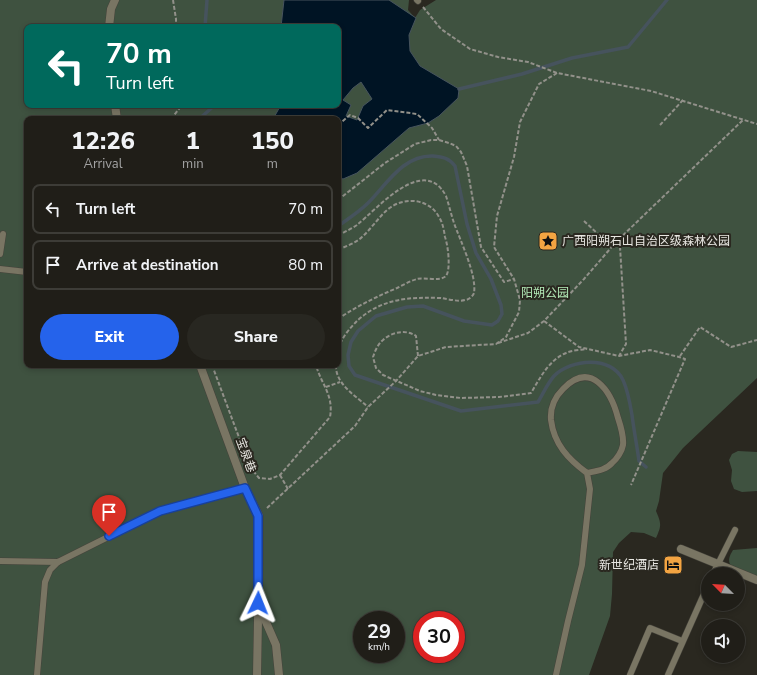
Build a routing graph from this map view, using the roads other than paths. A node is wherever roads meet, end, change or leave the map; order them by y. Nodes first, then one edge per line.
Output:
1 (115, 0) edge
2 (109, 24) edge
3 (3, 234) dead end
4 (0, 254) edge
5 (0, 269) edge
6 (24, 272) edge
7 (201, 368) edge
8 (587, 473) junction
9 (245, 488) junction
10 (735, 530) dead end
11 (681, 549) dead end
12 (0, 561) edge
13 (58, 562) junction
14 (718, 564) junction
15 (716, 567) edge
16 (757, 580) edge
17 (701, 600) edge
18 (258, 603) junction
19 (682, 641) junction
20 (37, 675) edge
21 (256, 675) edge
22 (279, 675) edge
23 (556, 675) edge
24 (630, 675) edge
25 (668, 675) edge

1 - 2 street
3 - 4 lane
5 - 6 lane
7 - 9 street, 宝泉巷
8 - 8 lane
8 - 23 lane
9 - 13 lane
9 - 18 street, 宝泉巷
10 - 14 lane
11 - 14 street
12 - 13 lane
13 - 20 lane
14 - 15 lane
14 - 16 street
17 - 19 lane
18 - 21 street, 宝泉巷
18 - 22 street
19 - 24 lane
19 - 25 lane

